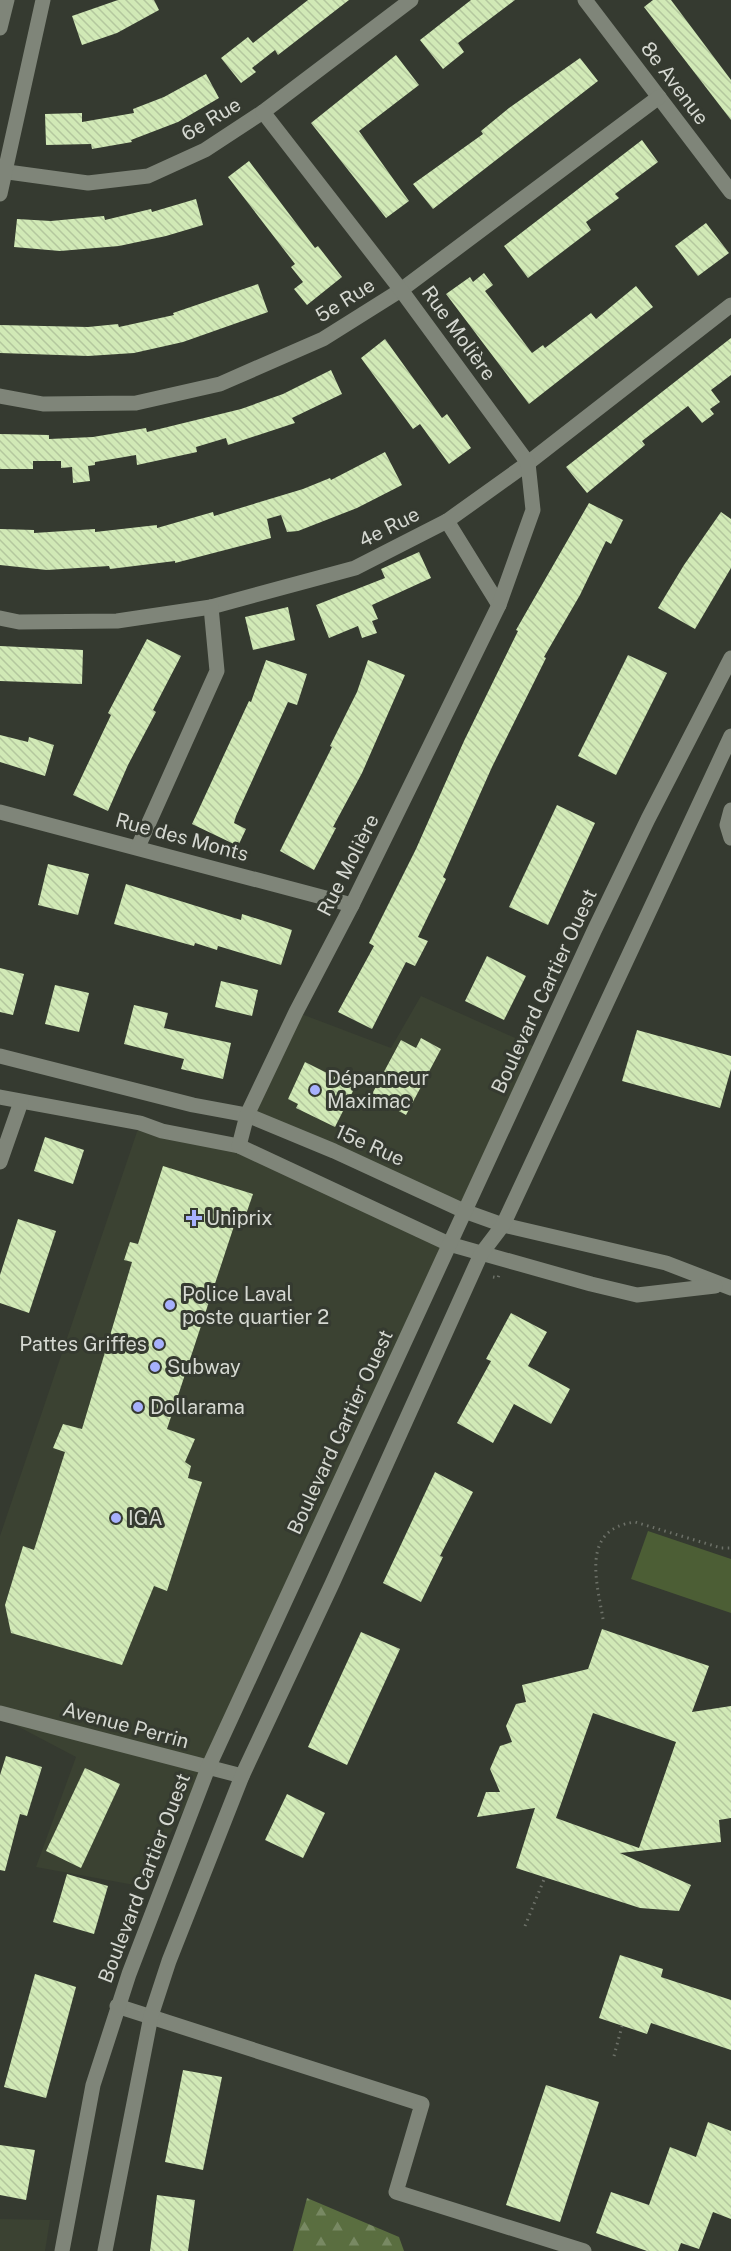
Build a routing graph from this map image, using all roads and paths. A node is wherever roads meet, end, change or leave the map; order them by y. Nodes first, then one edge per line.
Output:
1 (7, 0) edge
2 (44, 0) edge
3 (411, 0) edge
4 (585, 0) edge
5 (0, 28) edge
6 (659, 97) junction
7 (263, 112) junction
8 (3, 172) edge
9 (731, 192) edge
10 (0, 194) edge
11 (401, 290) junction
12 (731, 305) edge
13 (0, 396) edge
14 (528, 463) junction
15 (447, 521) junction
16 (499, 605) junction
17 (211, 607) junction
18 (0, 618) edge
19 (731, 658) edge
20 (731, 736) edge
21 (731, 810) edge
22 (0, 812) edge
23 (731, 838) edge
24 (138, 847) junction
25 (352, 905) junction
26 (0, 1056) edge
27 (0, 1097) edge
28 (21, 1102) junction
29 (247, 1115) junction
30 (239, 1146) junction
31 (0, 1162) edge
32 (464, 1211) junction
33 (503, 1225) junction
34 (450, 1244) junction
35 (481, 1254) junction
36 (499, 1275) dead end
37 (493, 1277) dead end
38 (724, 1287) edge
39 (731, 1548) edge
40 (603, 1619) dead end
41 (0, 1713) edge
42 (208, 1768) junction
43 (242, 1776) junction
44 (545, 1877) dead end
45 (525, 1926) dead end
46 (117, 2006) junction
47 (152, 2016) junction
48 (622, 2026) dead end
49 (614, 2056) dead end
50 (62, 2251) edge
51 (105, 2251) edge
52 (584, 2251) edge

1 - 5 street
2 - 8 street
3 - 7 street, 6e Rue
4 - 6 street, 8e Avenue
6 - 9 street, 8e Avenue
6 - 11 street, 5e Rue
7 - 8 street, 6e Rue
7 - 11 street, Rue Molière
8 - 10 street
11 - 13 street, 5e Rue
11 - 14 street, Rue Molière
12 - 14 street, 4e Rue
14 - 15 street, 4e Rue
14 - 16 street, Rue Molière
15 - 16 street
15 - 17 street, 4e Rue
16 - 25 street, Rue Molière
17 - 18 street, 4e Rue
17 - 24 street
19 - 32 street, Boulevard Cartier Ouest
20 - 33 street
21 - 23 street
22 - 24 street, Rue des Monts
24 - 25 street, Rue des Monts
25 - 29 street, Rue Molière
26 - 29 street, 15e Rue
27 - 28 street, 15e Rue
28 - 30 street, 15e Rue
28 - 31 street
29 - 30 street, Rue Molière
29 - 32 street, 15e Rue
30 - 34 street, 15e Rue
32 - 33 street, 15e Rue
32 - 34 street, Boulevard Cartier Ouest
33 - 35 street
33 - 38 street, 15e Rue
34 - 35 street, 15e Rue
34 - 42 street, Boulevard Cartier Ouest
35 - 38 street, 15e Rue
35 - 43 street
36 - 37 path
39 - 40 path
41 - 42 street, Avenue Perrin
42 - 43 street, Avenue Perrin
42 - 46 street, Boulevard Cartier Ouest
43 - 47 street
44 - 45 path
46 - 47 street
46 - 50 street, Boulevard Cartier Ouest
47 - 51 street
47 - 52 street
48 - 49 path

